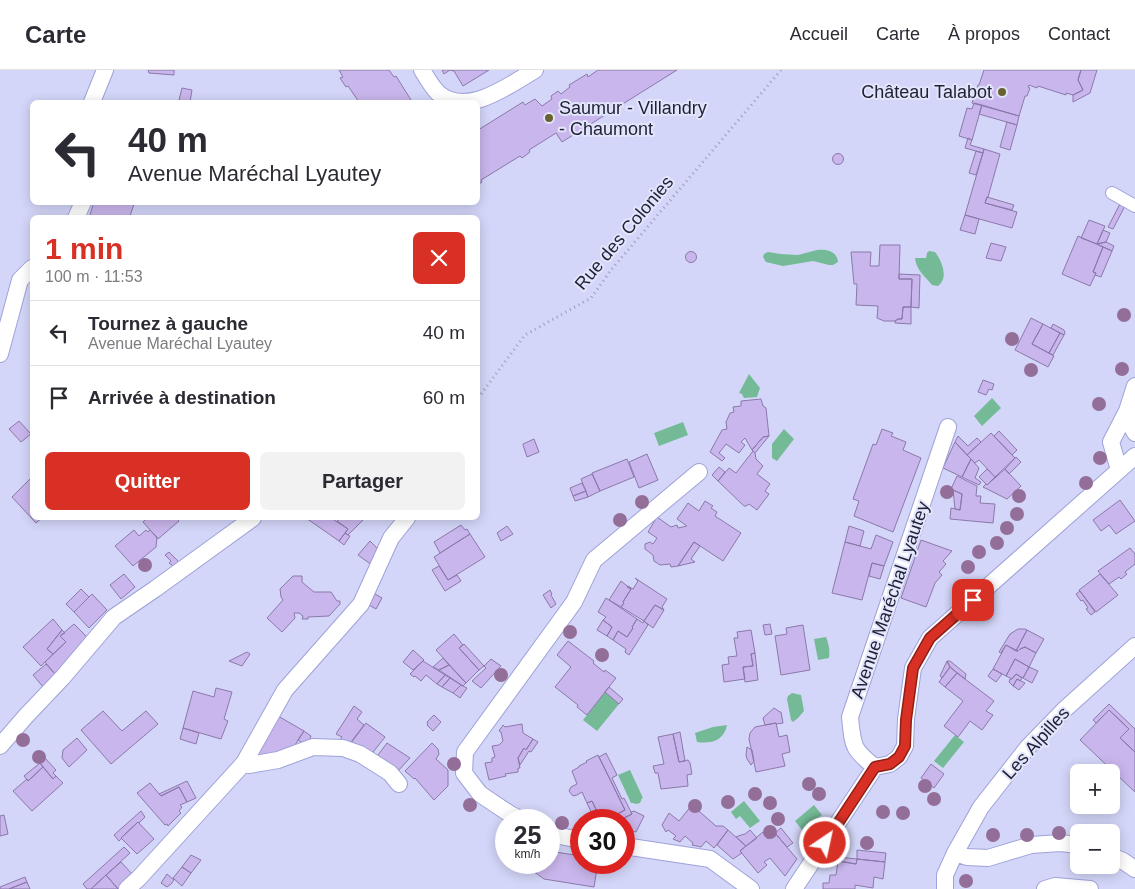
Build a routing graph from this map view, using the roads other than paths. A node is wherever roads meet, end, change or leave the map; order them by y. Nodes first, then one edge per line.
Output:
1 (105, 70) edge
2 (422, 70) edge
3 (535, 70) edge
4 (93, 100) edge
5 (450, 100) edge
6 (476, 100) edge
7 (1112, 193) dead end
8 (1135, 206) edge
9 (30, 270) edge
10 (0, 354) edge
11 (1135, 386) edge
12 (1127, 411) junction
13 (948, 428) dead end
14 (1135, 433) edge
15 (1135, 456) edge
16 (1119, 470) junction
17 (699, 472) dead end
18 (250, 520) edge
19 (406, 520) edge
20 (1135, 646) edge
21 (6, 733) edge
22 (0, 746) edge
23 (244, 763) junction
24 (875, 767) junction
25 (399, 784) dead end
26 (502, 809) edge
27 (1070, 844) edge
28 (635, 848) edge
29 (955, 853) junction
30 (1120, 860) edge
31 (1135, 869) edge
32 (127, 889) edge
33 (751, 889) edge
34 (794, 889) edge
35 (945, 889) edge
36 (1045, 889) edge
37 (1090, 889) edge

1 - 4 street
2 - 5 street
3 - 6 street
7 - 8 street
9 - 10 street
11 - 12 street
12 - 14 street
12 - 16 street
13 - 24 street, Avenue Maréchal Lyautey
15 - 16 street
16 - 24 street
17 - 26 street
18 - 21 street
19 - 23 street
20 - 29 street, Les Alpilles
21 - 22 street
23 - 25 street
23 - 32 street
24 - 34 street
27 - 29 street
28 - 33 street
29 - 35 street, Les Alpilles
30 - 31 street
36 - 37 street

